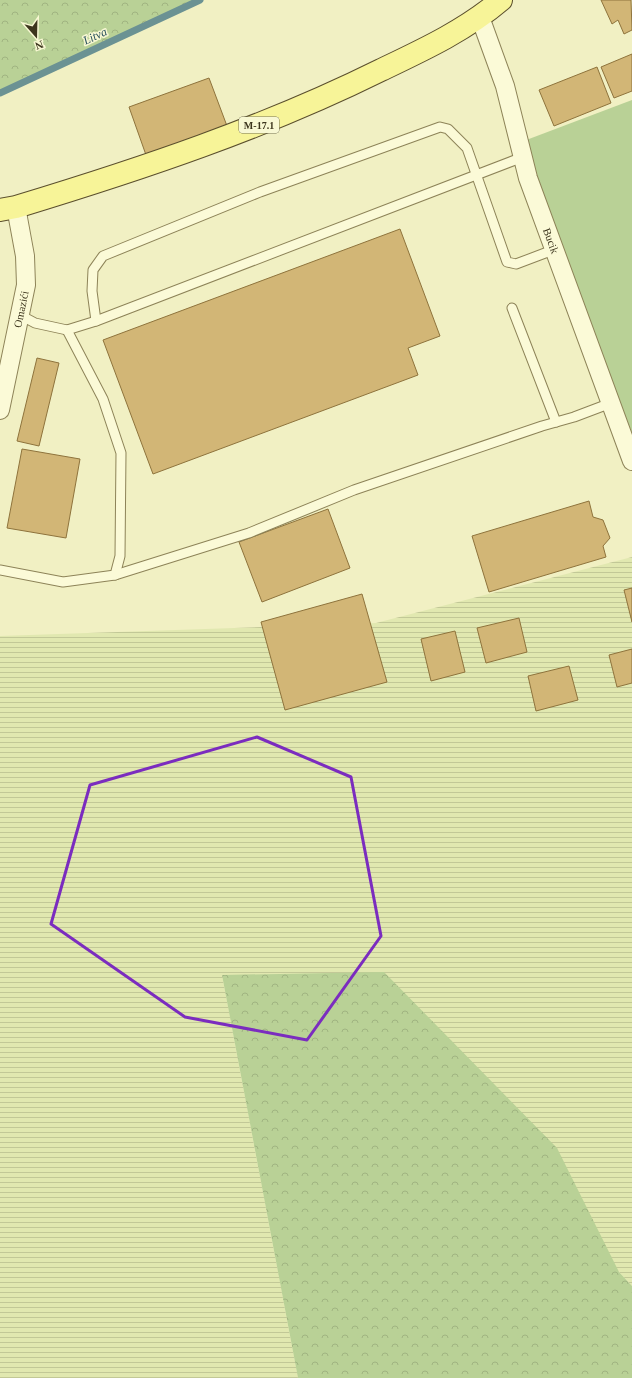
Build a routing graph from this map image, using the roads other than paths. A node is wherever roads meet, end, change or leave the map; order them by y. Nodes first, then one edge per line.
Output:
1 (501, 0) edge
2 (480, 17) junction
3 (523, 157) junction
4 (478, 175) junction
5 (8, 209) edge
6 (553, 250) junction
7 (512, 308) dead end
8 (20, 315) junction
9 (96, 321) junction
10 (67, 330) junction
11 (611, 403) junction
12 (0, 410) edge
13 (556, 422) junction
14 (632, 461) edge
15 (0, 570) edge
16 (115, 576) junction

1 - 2 main road, M-17.1
2 - 3 street, Bucik
2 - 5 main road, M-17.1
3 - 4 lane
3 - 6 street, Bucik
4 - 6 lane
4 - 9 lane
4 - 9 lane
5 - 8 street, Omazići
6 - 11 street, Bucik
7 - 13 lane
8 - 10 lane
8 - 12 street, Omazići
9 - 10 lane
10 - 16 lane
11 - 13 lane
11 - 14 street, Bucik
13 - 16 lane
15 - 16 lane

